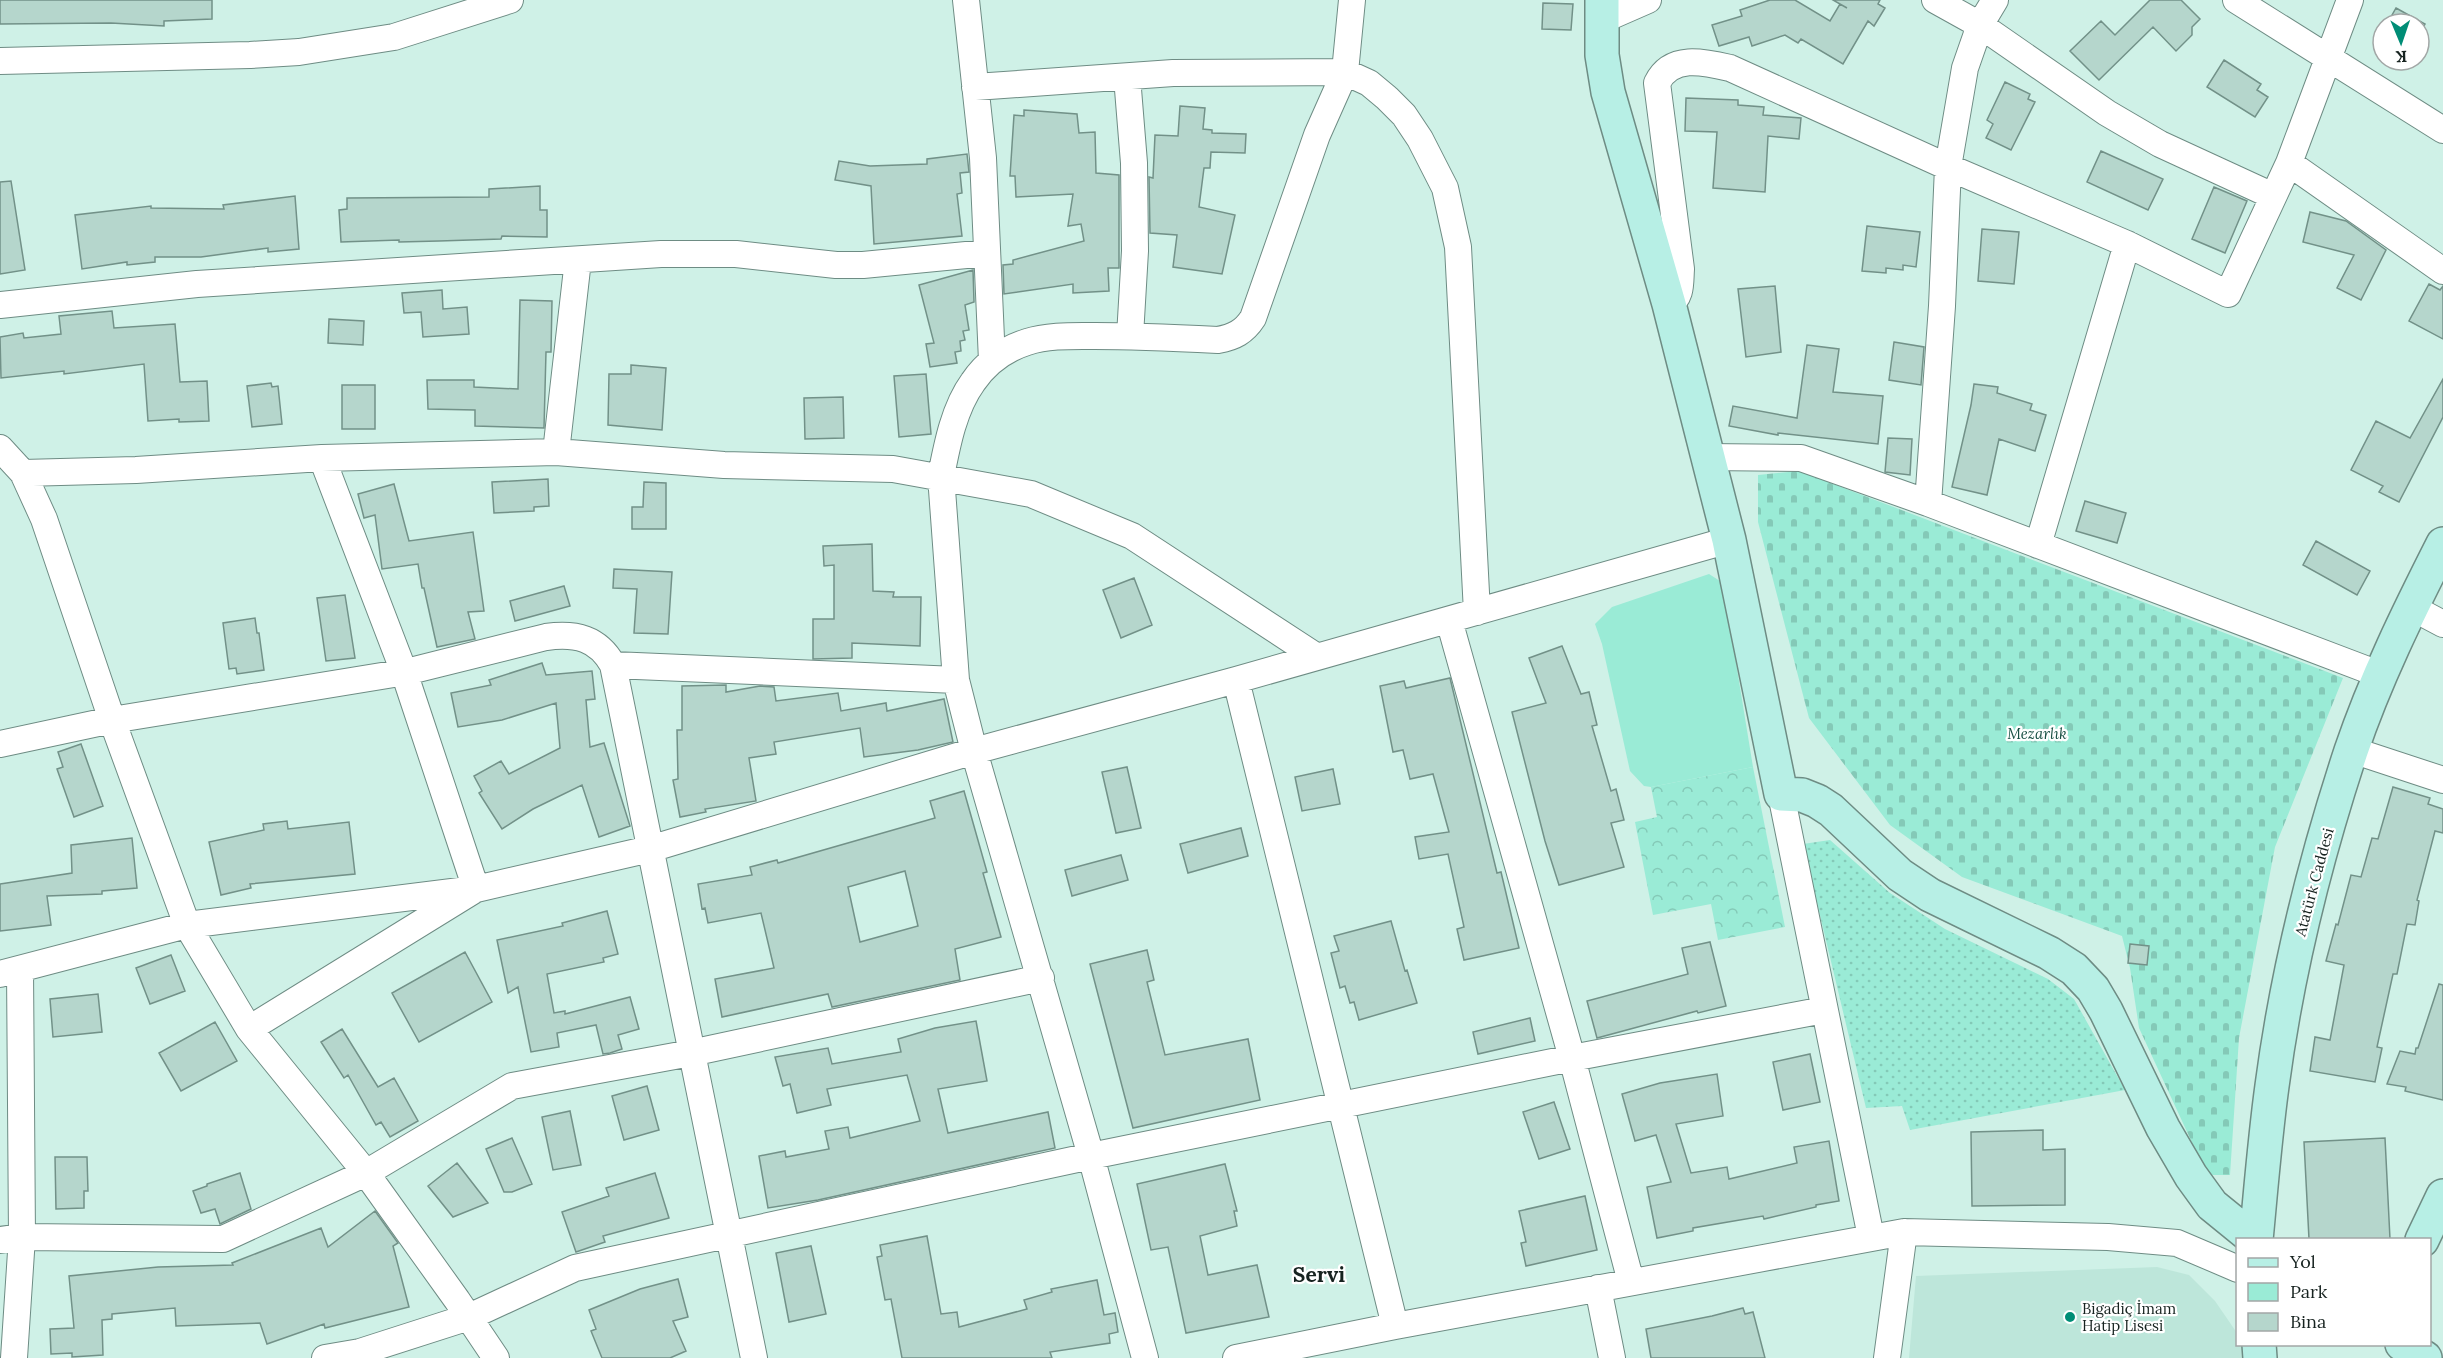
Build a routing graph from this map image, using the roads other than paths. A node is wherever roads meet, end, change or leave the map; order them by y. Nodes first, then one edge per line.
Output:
1 (510, 0) edge
2 (966, 0) edge
3 (1352, 0) edge
4 (1648, 0) edge
5 (1935, 0) edge
6 (1995, 0) edge
7 (2236, 0) edge
8 (2350, 0) edge
9 (1601, 10) edge
10 (1980, 25) junction
11 (2327, 59) junction
12 (0, 61) edge
13 (1345, 72) junction
14 (1127, 77) junction
15 (975, 87) junction
16 (2443, 130) edge
17 (2289, 163) junction
18 (1948, 168) junction
19 (2273, 196) junction
20 (2127, 244) junction
21 (987, 253) junction
22 (578, 260) junction
23 (2443, 271) edge
24 (1669, 304) junction
25 (0, 305) edge
26 (1130, 336) junction
27 (992, 361) junction
28 (0, 448) edge
29 (556, 452) junction
30 (1706, 457) junction
31 (322, 458) junction
32 (23, 473) junction
33 (941, 476) junction
34 (1928, 503) junction
35 (1728, 540) junction
36 (2443, 544) edge
37 (2038, 545) junction
38 (2411, 607) junction
39 (1477, 612) junction
40 (1449, 620) junction
41 (2443, 624) edge
42 (1317, 657) junction
43 (613, 665) junction
44 (405, 672) junction
45 (2381, 675) junction
46 (956, 680) junction
47 (1236, 680) junction
48 (112, 720) junction
49 (0, 744) edge
50 (2352, 750) junction
51 (974, 751) junction
52 (2443, 780) edge
53 (1781, 794) junction
54 (650, 849) junction
55 (476, 889) junction
56 (187, 925) junction
57 (10, 971) edge
58 (1041, 978) junction
59 (1824, 1010) junction
60 (249, 1029) junction
61 (691, 1053) junction
62 (1572, 1058) junction
63 (1341, 1106) junction
64 (1091, 1156) junction
65 (366, 1173) junction
66 (2443, 1196) edge
67 (1904, 1232) junction
68 (729, 1234) junction
69 (1871, 1237) junction
70 (2255, 1238) edge
71 (2256, 1238) edge
72 (2422, 1238) edge
73 (11, 1239) edge
74 (2236, 1268) edge
75 (1631, 1282) junction
76 (1598, 1288) junction
77 (469, 1317) junction
78 (1395, 1326) junction
79 (2405, 1346) edge
80 (14, 1358) edge
81 (325, 1358) edge
82 (496, 1358) edge
83 (754, 1358) edge
84 (1145, 1358) edge
85 (1236, 1358) edge
86 (1612, 1358) edge
87 (1887, 1358) edge
88 (2425, 1358) edge

1 - 12 street
2 - 15 street
3 - 13 street
4 - 9 street
5 - 10 street
6 - 10 street
7 - 11 street
8 - 11 street
9 - 24 street
10 - 18 street
10 - 19 street
11 - 16 street
11 - 17 street
13 - 14 street
13 - 26 street
13 - 39 street
14 - 15 street
14 - 26 street
15 - 21 street
17 - 19 street
17 - 23 street
18 - 20 street
18 - 24 street
18 - 34 street
19 - 20 street
20 - 37 street
21 - 22 street
21 - 27 street
22 - 25 street
22 - 29 street
24 - 30 street
26 - 27 street
27 - 33 street
28 - 32 street
29 - 31 street
29 - 33 street
30 - 34 street
30 - 35 street
31 - 32 street
31 - 44 street
32 - 48 street
33 - 42 street
33 - 46 street
34 - 37 street
35 - 39 street
35 - 53 street
36 - 38 street, Atatürk Caddesi
37 - 45 street
38 - 41 street
38 - 45 street, Atatürk Caddesi
39 - 40 street
40 - 42 street
40 - 62 street
42 - 47 street
43 - 44 street
43 - 46 street
43 - 54 street
44 - 48 street
44 - 55 street
45 - 50 street, Atatürk Caddesi
46 - 51 street
47 - 51 street
47 - 63 street
48 - 49 street
48 - 56 street
50 - 52 street
50 - 71 street, Atatürk Caddesi
51 - 54 street
51 - 58 street
53 - 59 street
53 - 70 street
54 - 55 street
54 - 61 street
55 - 56 street
55 - 60 street
56 - 57 street
56 - 60 street
57 - 73 street
58 - 61 street
58 - 64 street
59 - 62 street
59 - 69 street
60 - 65 street
61 - 65 street
61 - 68 street
62 - 63 street
62 - 75 street
63 - 64 street
63 - 78 street
64 - 68 street
64 - 84 street
65 - 73 street
65 - 77 street
66 - 72 street
67 - 69 street
67 - 74 street
67 - 87 street
68 - 77 street
68 - 83 street
69 - 75 street
73 - 80 street
75 - 76 street
76 - 78 street
76 - 86 street
77 - 81 street
77 - 82 street
78 - 85 street
79 - 88 street

